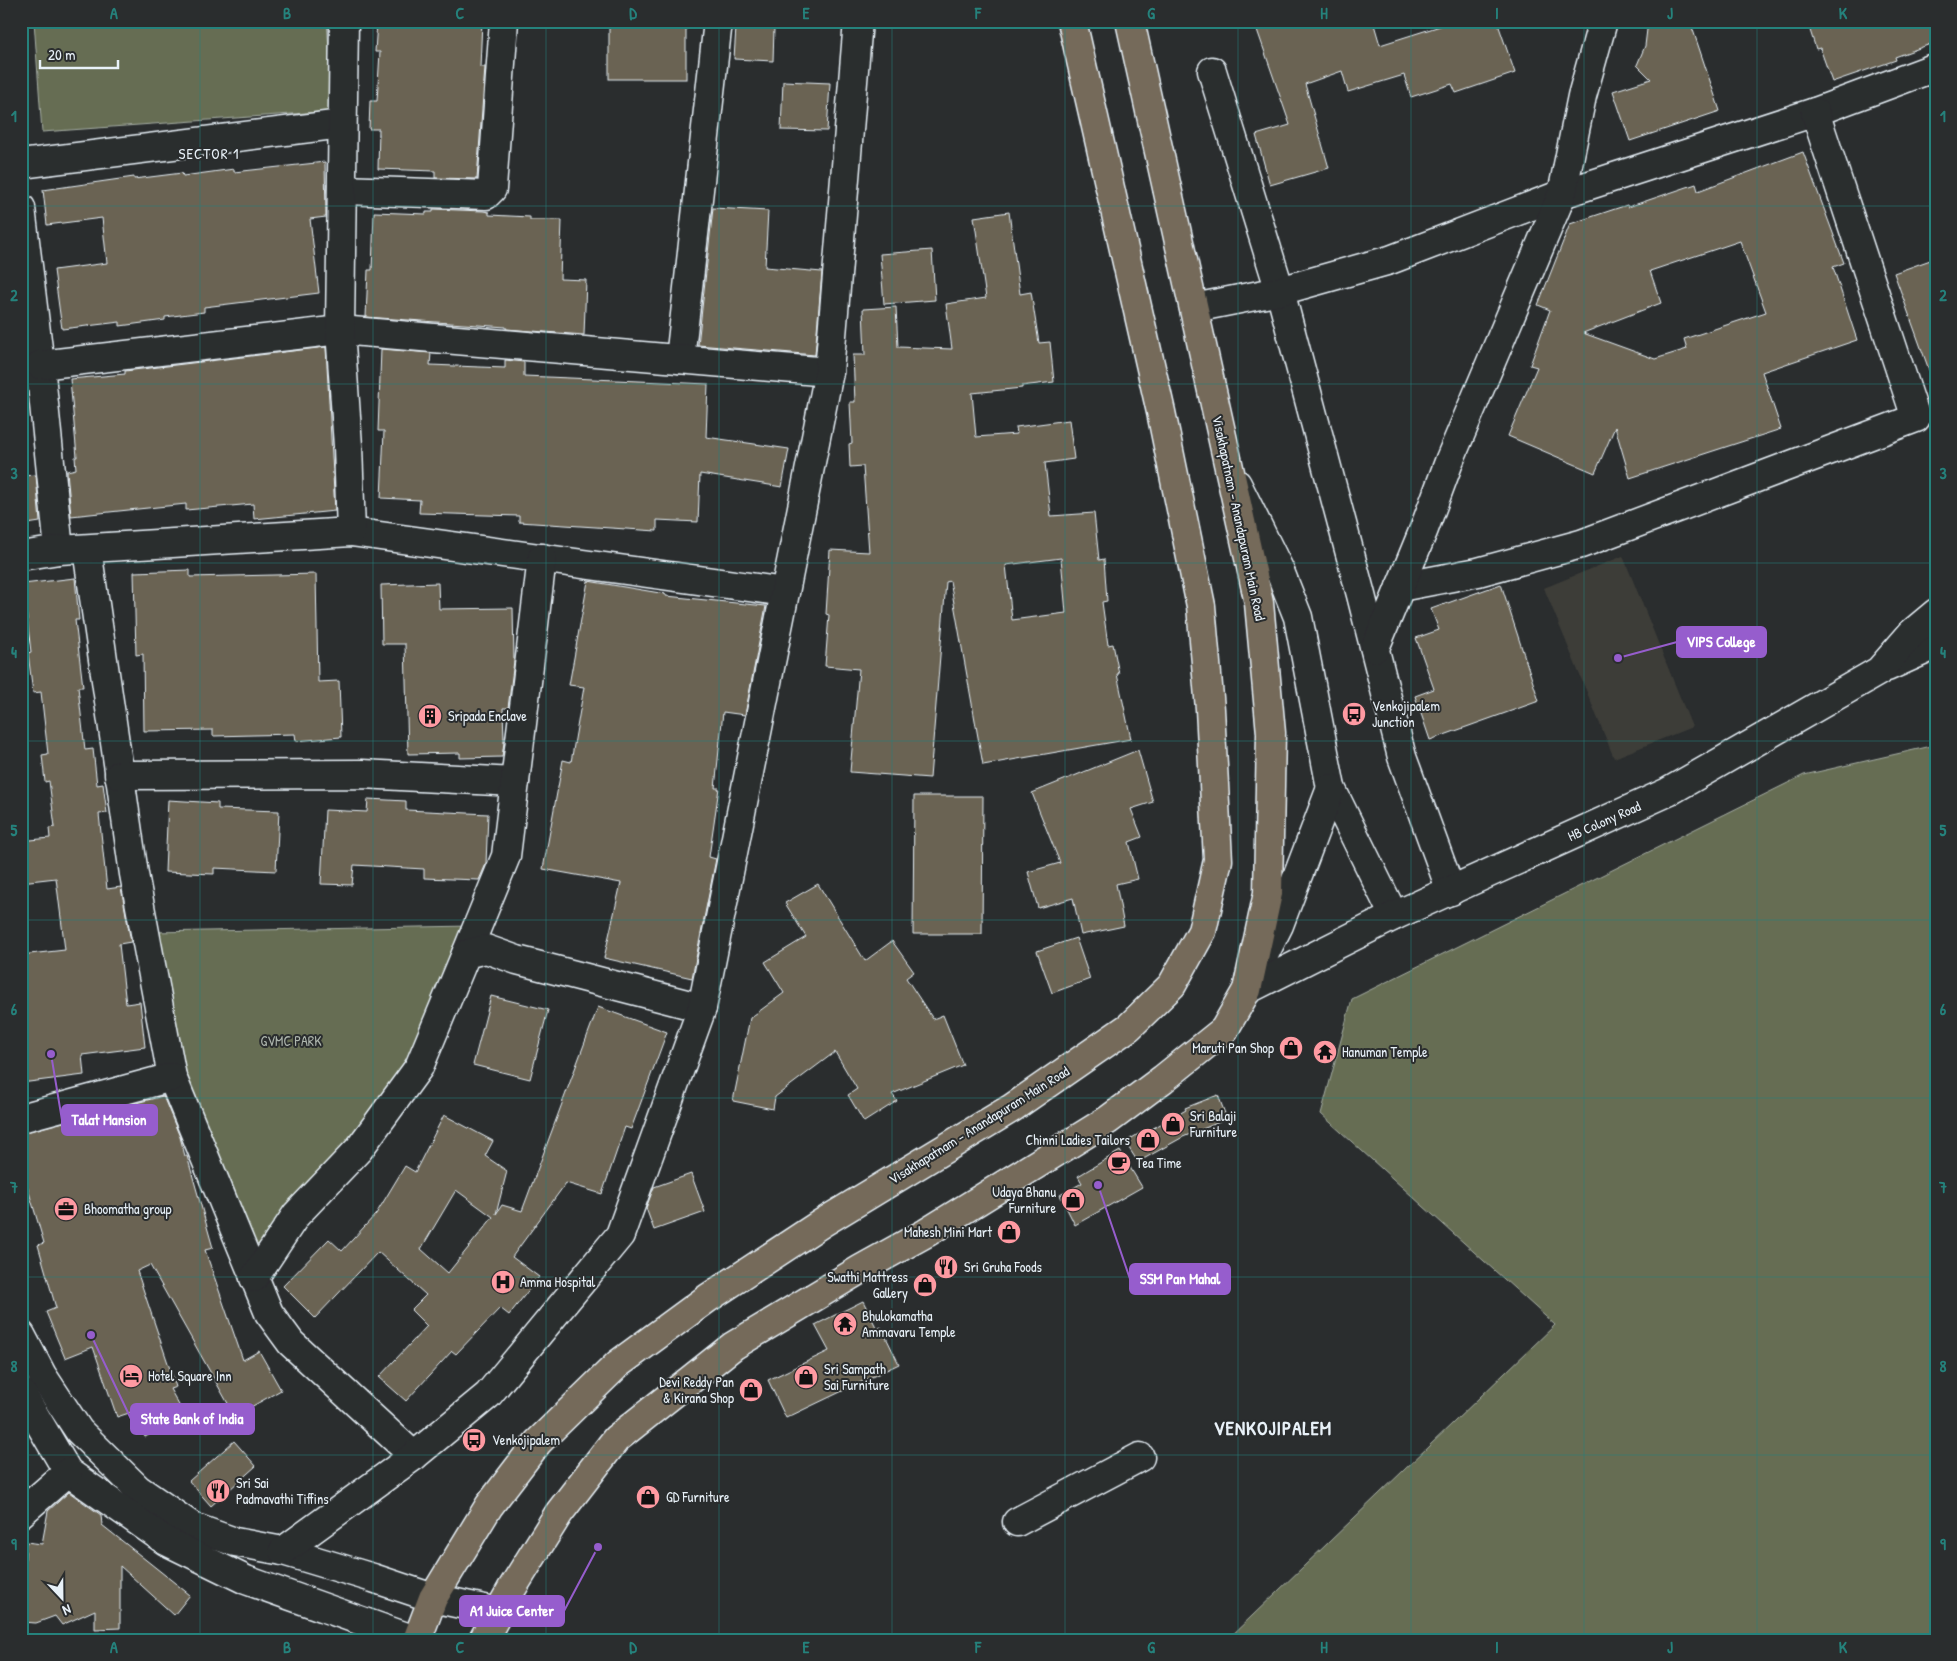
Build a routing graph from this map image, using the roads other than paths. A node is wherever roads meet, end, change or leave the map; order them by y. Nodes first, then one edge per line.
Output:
1 (344, 21) edge
2 (504, 21) edge
3 (718, 21) edge
4 (858, 21) edge
5 (1072, 21) edge
6 (1130, 21) edge
7 (1603, 21) edge
8 (1936, 67) edge
9 (1212, 71) dead end
10 (1815, 112) junction
11 (342, 124) junction
12 (21, 164) edge
13 (342, 190) junction
14 (1562, 194) junction
15 (21, 208) edge
16 (1280, 291) junction
17 (1194, 308) junction
18 (340, 330) junction
19 (680, 359) junction
20 (40, 364) junction
21 (830, 372) junction
22 (1230, 472) junction
23 (351, 532) junction
24 (87, 549) junction
25 (59, 550) junction
26 (21, 556) edge
27 (542, 558) junction
28 (1400, 587) junction
29 (785, 592) junction
30 (1936, 613) edge
31 (1936, 645) edge
32 (1375, 648) junction
33 (1879, 671) junction
34 (119, 775) junction
35 (515, 782) junction
36 (1331, 788) junction
37 (1451, 891) junction
38 (1394, 916) junction
39 (466, 954) junction
40 (1247, 990) junction
41 (702, 1008) junction
42 (172, 1077) junction
43 (21, 1118) edge
44 (254, 1278) junction
45 (21, 1335) edge
46 (21, 1392) edge
47 (414, 1456) junction
48 (1140, 1457) dead end
49 (68, 1472) junction
50 (21, 1513) edge
51 (1017, 1522) dead end
52 (283, 1551) junction
53 (433, 1598) junction
54 (498, 1612) junction
55 (362, 1630) edge
56 (416, 1640) edge
57 (483, 1640) edge

1 - 11 street
2 - 13 street
3 - 19 street
4 - 21 street
5 - 53 main road, Visakhapatnam - Anandapuram Main Road
6 - 17 main road, Visakhapatnam - Anandapuram Main Road
7 - 14 street
8 - 10 street
9 - 16 street
10 - 14 street
10 - 28 street
11 - 12 street
11 - 13 street
13 - 18 street
14 - 16 street
14 - 28 street
15 - 20 street
16 - 17 street
16 - 32 street
17 - 22 main road, Visakhapatnam - Anandapuram Main Road
18 - 19 street
18 - 20 street
18 - 23 street
19 - 21 street
20 - 25 street
21 - 29 street
22 - 36 street
22 - 40 main road, Visakhapatnam - Anandapuram Main Road
23 - 24 street
23 - 27 street
24 - 25 street
24 - 34 street
25 - 26 street
27 - 29 street
27 - 35 street
28 - 32 street
29 - 41 street
30 - 33 street, HB Colony Road
31 - 33 street
32 - 37 street
33 - 37 street, HB Colony Road
34 - 35 street
34 - 42 street
35 - 39 street
36 - 38 street
36 - 40 street
37 - 38 street, HB Colony Road
38 - 40 street, HB Colony Road
39 - 41 street
39 - 44 street
40 - 54 main road, Visakhapatnam - Anandapuram Main Road
41 - 47 street
42 - 43 street
42 - 44 street
44 - 47 street
45 - 52 street
46 - 49 street
47 - 52 street
48 - 51 street
49 - 50 street
49 - 55 street
52 - 53 street
53 - 54 street
53 - 56 main road, Visakhapatnam - Anandapuram Main Road
54 - 57 main road, Visakhapatnam - Anandapuram Main Road
55 - 56 street

